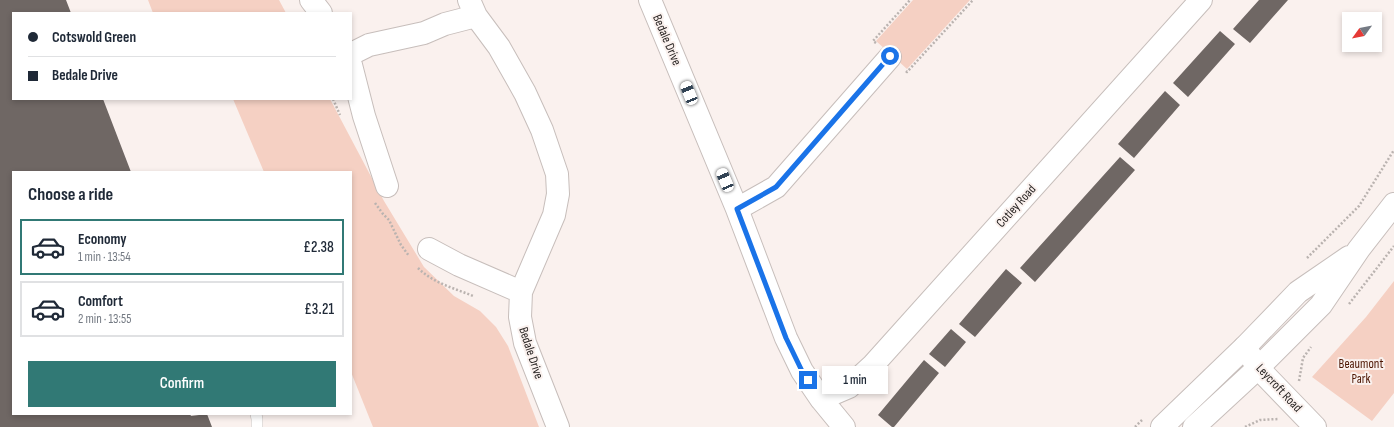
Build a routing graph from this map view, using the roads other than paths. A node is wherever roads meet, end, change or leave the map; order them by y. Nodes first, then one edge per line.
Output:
1 (311, 0) edge
2 (1201, 0) edge
3 (656, 2) edge
4 (472, 8) edge
5 (320, 12) edge
6 (352, 54) edge
7 (890, 56) dead end
8 (352, 69) edge
9 (381, 194) road end
10 (1394, 204) edge
11 (737, 209) junction
12 (1359, 249) junction
13 (421, 255) road end
14 (521, 292) junction
15 (1245, 347) junction
16 (1258, 368) junction
17 (821, 399) junction
18 (256, 415) edge
19 (257, 427) edge
20 (558, 427) edge
21 (844, 427) edge
22 (1162, 427) edge
23 (1194, 427) edge
24 (1315, 427) edge

1 - 5 street
2 - 17 street, Cotley Road
3 - 11 street, Bedale Drive
4 - 6 street, Bedale Drive
4 - 14 street, Bedale Drive
7 - 11 street
8 - 9 street
10 - 12 street
11 - 17 street, Bedale Drive
12 - 15 street
12 - 16 street
13 - 14 street
14 - 20 street, Bedale Drive
15 - 16 street, Leycroft Road
15 - 22 street
16 - 23 street
16 - 24 street, Leycroft Road
17 - 21 street, Bedale Drive
18 - 19 lane

